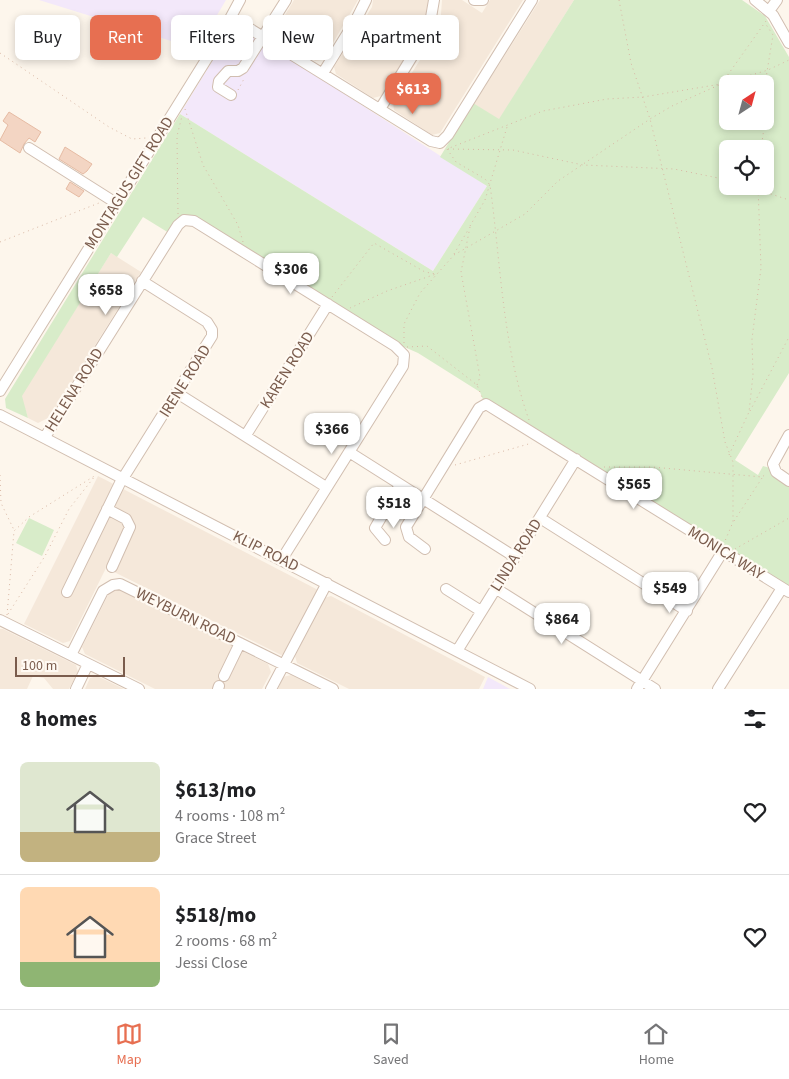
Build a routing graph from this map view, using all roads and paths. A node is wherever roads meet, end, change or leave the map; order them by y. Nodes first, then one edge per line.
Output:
1 (240, 0) edge
2 (286, 0) edge
3 (366, 0) edge
4 (434, 0) edge
5 (474, 0) edge
6 (483, 0) edge
7 (532, 0) edge
8 (618, 0) edge
9 (755, 0) edge
10 (778, 0) edge
11 (768, 14) junction
12 (232, 15) edge
13 (276, 15) edge
14 (765, 22) junction
15 (253, 30) edge
16 (263, 36) joint
17 (789, 43) edge
18 (253, 51) edge
19 (0, 53) edge
20 (203, 60) edge
21 (248, 60) edge
22 (302, 60) edge
23 (789, 60) edge
24 (768, 70) junction
25 (238, 71) junction
26 (323, 73) junction
27 (727, 75) edge
28 (751, 75) edge
29 (767, 75) edge
30 (719, 84) edge
31 (719, 85) edge
32 (231, 95) joint
33 (643, 97) junction
34 (184, 106) dead end
35 (185, 109) junction
36 (380, 109) junction
37 (650, 120) junction
38 (507, 127) junction
39 (146, 138) dead end
40 (444, 146) junction
41 (29, 148) dead end
42 (501, 150) junction
43 (583, 165) junction
44 (661, 168) junction
45 (719, 178) edge
46 (490, 185) junction
47 (758, 195) edge
48 (774, 195) edge
49 (113, 200) junction
50 (789, 200) edge
51 (182, 222) junction
52 (470, 227) junction
53 (495, 232) junction
54 (0, 242) edge
55 (465, 248) junction
56 (248, 254) junction
57 (454, 255) junction
58 (436, 274) junction
59 (142, 281) junction
60 (328, 304) junction
61 (342, 313) junction
62 (789, 337) edge
63 (477, 385) junction
64 (0, 391) edge
65 (177, 393) junction
66 (485, 404) junction
67 (750, 412) junction
68 (0, 415) edge
69 (246, 435) junction
70 (537, 435) junction
71 (789, 435) edge
72 (45, 437) junction
73 (349, 452) junction
74 (729, 455) junction
75 (576, 459) junction
76 (442, 467) junction
77 (589, 467) junction
78 (774, 468) junction
79 (0, 475) edge
80 (733, 475) junction
81 (762, 477) junction
82 (124, 478) junction
83 (789, 481) edge
84 (400, 485) junction
85 (326, 487) junction
86 (422, 498) junction
87 (1, 502) edge
88 (107, 509) junction
89 (540, 518) junction
90 (789, 518) edge
91 (733, 522) junction
92 (14, 530) junction
93 (385, 540) dead end
94 (424, 549) dead end
95 (723, 551) junction
96 (515, 557) junction
97 (282, 559) junction
98 (112, 567) dead end
99 (327, 583) junction
100 (495, 588) junction
101 (446, 589) dead end
102 (785, 590) edge
103 (67, 592) dead end
104 (481, 611) junction
105 (687, 611) junction
106 (4, 619) edge
107 (240, 643) junction
108 (457, 651) junction
109 (71, 655) junction
110 (88, 664) junction
111 (284, 665) junction
112 (220, 684) edge
113 (640, 685) edge
114 (76, 689) edge
115 (139, 689) edge
116 (270, 689) edge
117 (333, 689) edge
118 (530, 689) edge
119 (655, 689) edge
120 (718, 689) edge

1 - 12 street, MONTAGUS GIFT ROAD
2 - 13 street
3 - 26 street
4 - 36 street
5 - 6 street
7 - 40 street
8 - 33 path
9 - 11 street
10 - 11 street
11 - 14 path
11 - 17 street
14 - 24 path
14 - 27 path
15 - 16 street
16 - 18 street
19 - 39 path
20 - 49 street, MONTAGUS GIFT ROAD
21 - 25 street
22 - 26 street
23 - 24 path
24 - 28 path
24 - 29 path
25 - 32 path
25 - 32 street
26 - 36 street
30 - 33 path
31 - 37 path
33 - 37 path
33 - 38 path
34 - 35 path
35 - 51 path
35 - 56 path
36 - 40 street
37 - 43 path
37 - 44 path
38 - 40 path
38 - 42 path
40 - 42 path
40 - 46 path
41 - 49 street
42 - 43 path
42 - 46 path
43 - 44 path
43 - 53 path
44 - 45 path
44 - 74 path
46 - 52 path
46 - 53 path
47 - 67 path
48 - 50 path
49 - 54 path
49 - 64 street, MONTAGUS GIFT ROAD
51 - 56 street
51 - 59 street, HELENA ROAD
52 - 55 path
52 - 57 path
53 - 55 path
53 - 70 path
55 - 57 path
55 - 63 path
56 - 60 street
57 - 58 path
58 - 60 path
58 - 61 path
58 - 63 path
59 - 65 street, IRENE ROAD
59 - 72 street, HELENA ROAD
60 - 61 street
60 - 69 street, KAREN ROAD
61 - 73 street
62 - 67 path
63 - 66 path
65 - 69 street
65 - 82 street, IRENE ROAD
66 - 70 street, MONICA WAY
66 - 76 street
67 - 74 path
68 - 72 street, KLIP ROAD
69 - 85 street
70 - 75 street, MONICA WAY
70 - 76 path
71 - 78 street
72 - 82 street, KLIP ROAD
73 - 84 street
73 - 85 street
74 - 80 path
75 - 77 street, MONICA WAY
75 - 89 street, LINDA ROAD
76 - 86 street
77 - 80 path
77 - 95 street, MONICA WAY
78 - 81 path
78 - 83 street
79 - 87 path
80 - 81 path
80 - 91 path
81 - 91 path
82 - 88 street, IRENE ROAD
82 - 97 street, KLIP ROAD
84 - 86 street
84 - 93 street
85 - 97 street
86 - 94 street
86 - 96 street
87 - 92 path
88 - 98 street
88 - 103 street, IRENE ROAD
89 - 96 street, LINDA ROAD
89 - 105 street
90 - 95 path
91 - 95 path
92 - 106 path
92 - 106 path
95 - 102 street, MONICA WAY
95 - 105 street
96 - 100 street, LINDA ROAD
97 - 99 street, KLIP ROAD
99 - 108 street, KLIP ROAD
99 - 111 street
100 - 104 street, LINDA ROAD
100 - 113 street
101 - 104 street
102 - 120 street
104 - 108 street, LINDA ROAD
105 - 113 street
106 - 109 street
107 - 109 street, WEYBURN ROAD
107 - 111 street, WEYBURN ROAD
107 - 112 street
108 - 118 street, KLIP ROAD
109 - 110 street
110 - 114 street
110 - 115 street
111 - 116 street
111 - 117 street, WEYBURN ROAD
113 - 119 street

